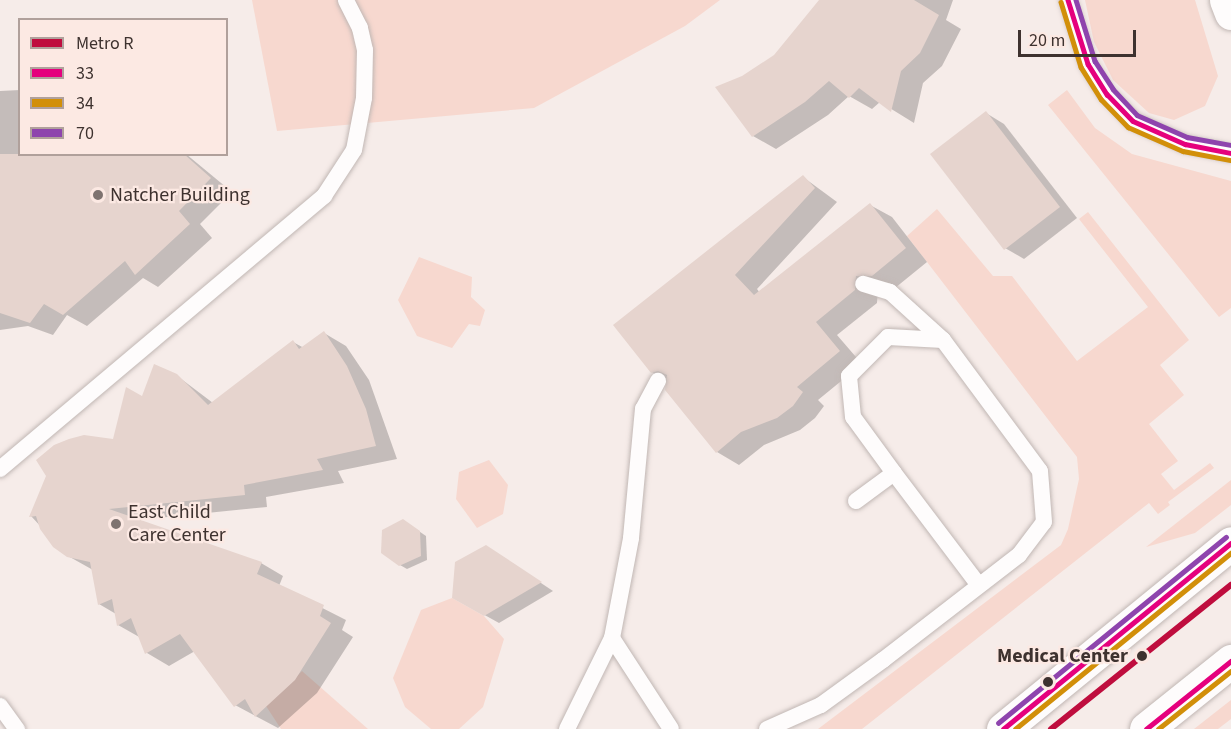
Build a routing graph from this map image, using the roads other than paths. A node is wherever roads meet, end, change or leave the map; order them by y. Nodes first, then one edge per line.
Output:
1 (346, 0) edge
2 (1068, 0) edge
3 (1226, 0) edge
4 (1231, 13) edge
5 (1231, 153) edge
6 (862, 284) dead end
7 (943, 340) junction
8 (658, 381) dead end
9 (0, 469) edge
10 (894, 473) junction
11 (856, 501) dead end
12 (1231, 543) edge
13 (978, 584) junction
14 (612, 638) junction
15 (1231, 661) edge
16 (0, 706) edge
17 (17, 729) edge
18 (567, 729) edge
19 (671, 729) edge
20 (767, 729) edge
21 (1003, 729) edge
22 (1146, 729) edge

1 - 9 lane
2 - 5 lane
3 - 4 main road
6 - 7 lane
7 - 10 lane
7 - 13 lane
8 - 14 lane
10 - 11 lane
10 - 13 lane
12 - 21 main road
13 - 20 lane
14 - 18 lane
14 - 19 lane
15 - 22 main road
16 - 17 lane

